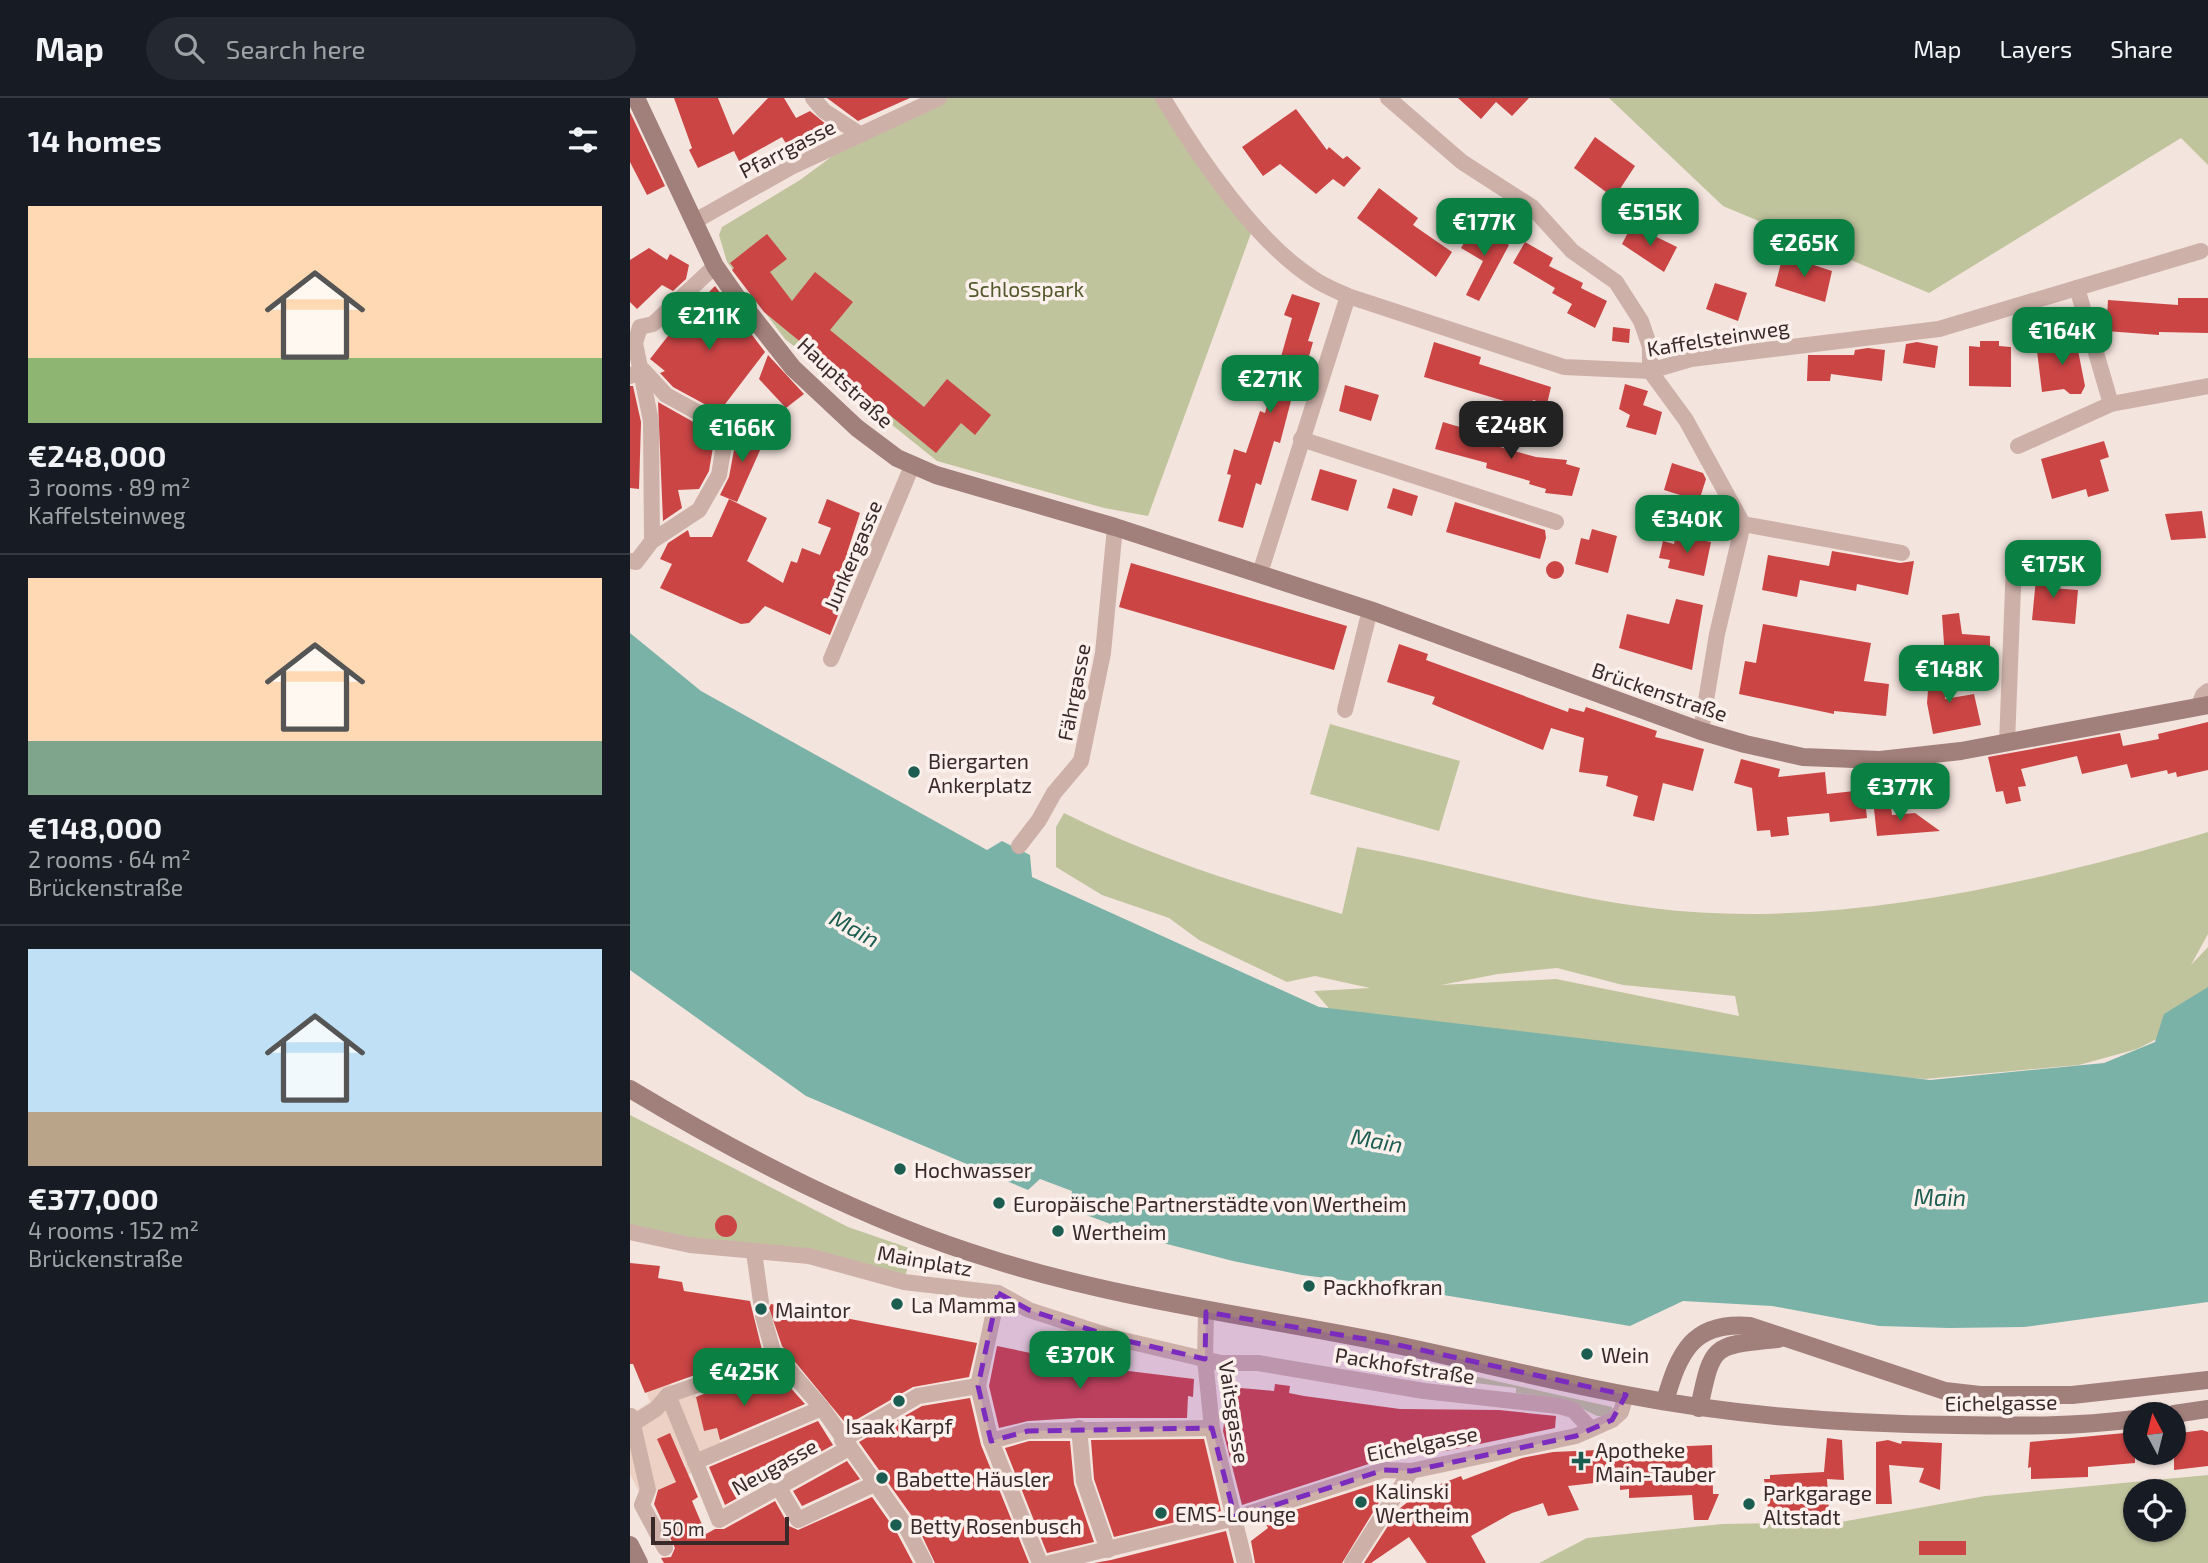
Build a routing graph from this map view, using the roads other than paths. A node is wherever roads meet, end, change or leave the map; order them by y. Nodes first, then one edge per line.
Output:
1 (636, 98) edge
2 (813, 98) edge
3 (939, 98) edge
4 (1163, 98) edge
5 (1388, 98) edge
6 (861, 135) junction
7 (695, 221) junction
8 (2201, 251) dead end
9 (715, 266) junction
10 (2077, 288) junction
11 (1348, 296) junction
12 (635, 325) edge
13 (1650, 371) junction
14 (637, 373) edge
15 (2208, 386) edge
16 (2111, 404) junction
17 (1301, 439) junction
18 (2018, 446) dead end
19 (912, 466) junction
20 (1556, 522) dead end
21 (1743, 524) junction
22 (1115, 527) junction
23 (652, 541) junction
24 (1902, 553) dead end
25 (630, 561) edge
26 (2014, 562) dead end
27 (1260, 573) junction
28 (1370, 610) junction
29 (831, 659) dead end
30 (2208, 691) edge
31 (2203, 706) edge
32 (1345, 710) dead end
33 (1701, 731) junction
34 (2007, 743) junction
35 (1019, 846) dead end
36 (630, 1089) edge
37 (630, 1232) edge
38 (754, 1252) junction
39 (998, 1293) junction
40 (1206, 1312) junction
41 (1784, 1338) junction
42 (1205, 1359) junction
43 (790, 1375) junction
44 (2208, 1380) edge
45 (978, 1386) junction
46 (668, 1395) junction
47 (1626, 1395) junction
48 (1665, 1401) junction
49 (822, 1408) junction
50 (1699, 1408) junction
51 (2208, 1409) edge
52 (2186, 1412) edge
53 (632, 1419) edge
54 (2123, 1420) edge
55 (1079, 1428) junction
56 (1212, 1428) junction
57 (1591, 1429) junction
58 (991, 1441) junction
59 (846, 1444) junction
60 (695, 1462) junction
61 (1411, 1471) junction
62 (874, 1484) junction
63 (779, 1488) junction
64 (1235, 1518) junction
65 (630, 1545) edge
66 (664, 1548) dead end
67 (1108, 1550) junction
68 (1093, 1559) edge
69 (639, 1563) edge
70 (925, 1563) edge
71 (1040, 1563) edge
72 (1050, 1563) edge
73 (1245, 1563) edge
74 (1352, 1563) edge

1 - 7 street, Hauptstraße
2 - 6 street
3 - 6 street, Pfarrgasse
4 - 11 street, Kaffelsteinweg
5 - 13 street
6 - 7 street, Pfarrgasse
7 - 9 street, Hauptstraße
8 - 10 street, Kaffelsteinweg
9 - 12 street
9 - 19 street, Hauptstraße
10 - 13 street, Kaffelsteinweg
10 - 16 street
11 - 13 street, Kaffelsteinweg
11 - 17 street
12 - 14 street
13 - 21 street
14 - 23 street
14 - 23 street
15 - 16 street
16 - 18 street
17 - 20 street
17 - 27 street
19 - 22 street, Hauptstraße
19 - 29 street, Junkergasse
21 - 24 street
21 - 33 street
22 - 27 street, Brückenstraße
22 - 35 street, Fährgasse
23 - 25 street
26 - 34 street
27 - 28 street, Brückenstraße
28 - 32 street
28 - 33 street, Brückenstraße
30 - 31 street
31 - 34 street, Brückenstraße
33 - 34 street, Brückenstraße
36 - 40 street, Eichelgasse
37 - 38 street, Mainplatz
38 - 39 street, Mainplatz
38 - 43 street
39 - 42 street, Mainplatz
39 - 45 street
40 - 42 street, Vaitsgasse
40 - 47 street, Eichelgasse
41 - 44 street
41 - 48 street
41 - 50 street
42 - 56 street, Vaitsgasse
42 - 57 street, Packhofstraße
43 - 46 street
43 - 49 street
45 - 58 street
45 - 59 street, Neugasse
46 - 53 street
46 - 60 street
47 - 48 street, Eichelgasse
47 - 57 street, Eichelgasse
48 - 50 street, Eichelgasse
49 - 59 street
49 - 60 street
50 - 54 street, Eichelgasse
51 - 52 street
53 - 66 street
55 - 56 street
55 - 58 street
55 - 67 street
56 - 64 street, Vaitsgasse
57 - 61 street, Eichelgasse
58 - 71 street
59 - 62 street
59 - 63 street, Neugasse
60 - 63 street, Neugasse
61 - 64 street, Eichelgasse
61 - 74 street
62 - 63 street
62 - 70 street
64 - 67 street, Eichelgasse
64 - 73 street, Vaitsgasse
65 - 69 street
67 - 68 street, Eichelgasse
68 - 72 street, Eichelgasse

